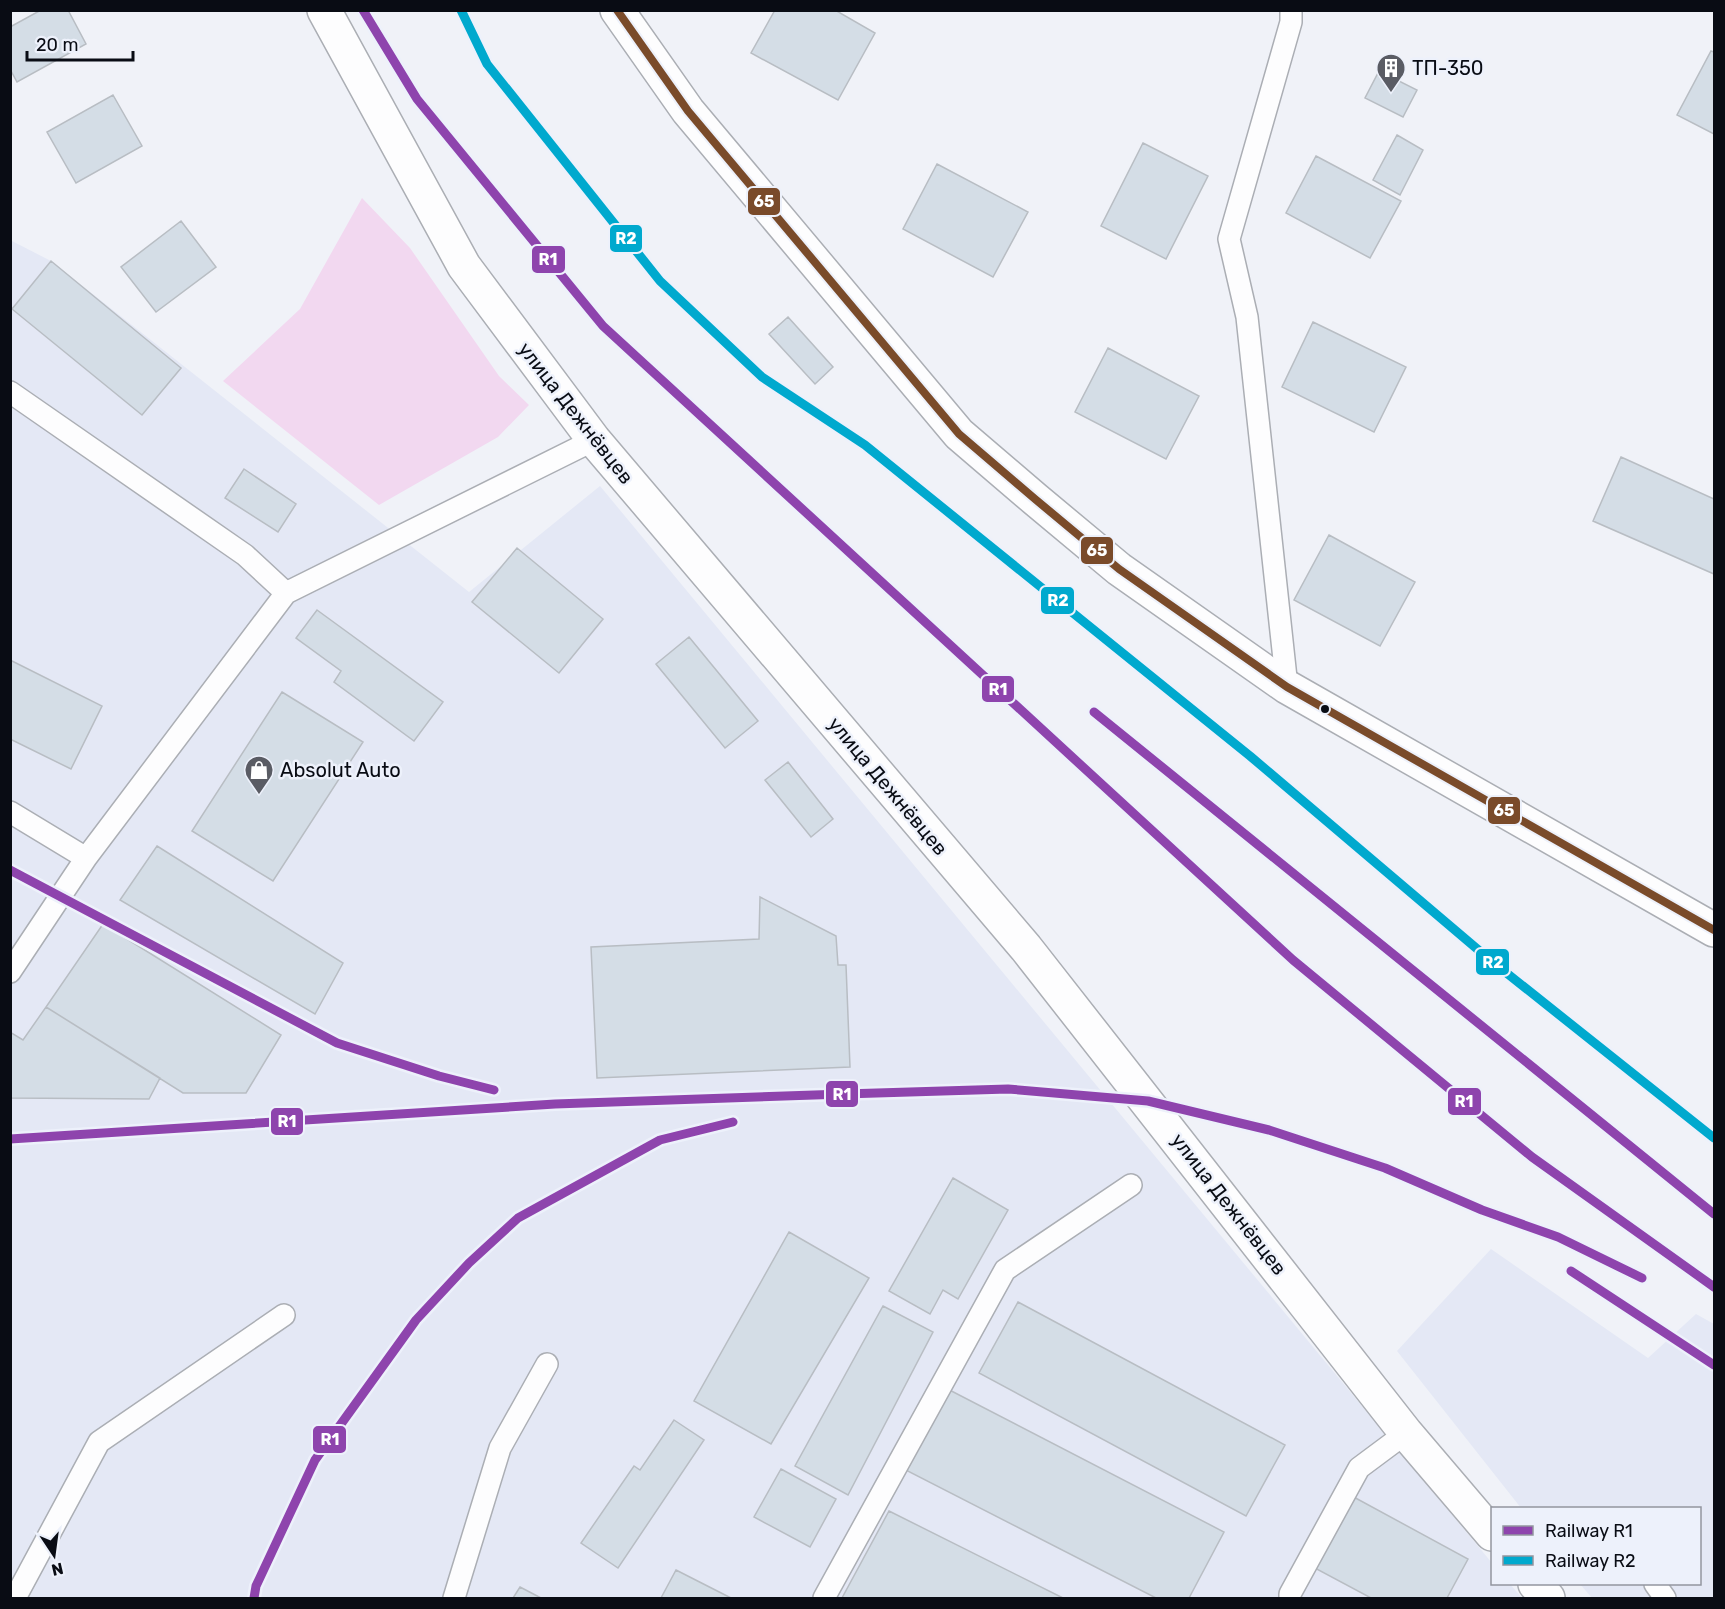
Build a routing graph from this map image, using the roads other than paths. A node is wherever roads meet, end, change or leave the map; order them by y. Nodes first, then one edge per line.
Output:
1 (324, 10) edge
2 (617, 10) edge
3 (1290, 10) edge
4 (10, 392) edge
5 (594, 440) junction
6 (286, 593) junction
7 (1287, 687) junction
8 (10, 812) edge
9 (86, 858) junction
10 (1714, 930) edge
11 (12, 965) edge
12 (1131, 1185) dead end
13 (284, 1315) dead end
14 (547, 1364) dead end
15 (1406, 1433) junction
16 (1491, 1533) edge
17 (1536, 1585) edge
18 (1656, 1585) edge
19 (15, 1599) edge
20 (454, 1599) edge
21 (824, 1599) edge
22 (1290, 1599) edge
23 (1548, 1599) edge
24 (1665, 1599) edge

1 - 5 street, улица Дежнёвцев
2 - 7 street
3 - 7 lane
4 - 6 lane
5 - 6 lane
5 - 15 street, улица Дежнёвцев
6 - 9 lane
7 - 10 street
8 - 9 lane
9 - 11 lane
12 - 21 lane
13 - 19 lane
14 - 20 lane
15 - 16 street, улица Дежнёвцев
15 - 22 lane
17 - 23 street
18 - 24 lane

